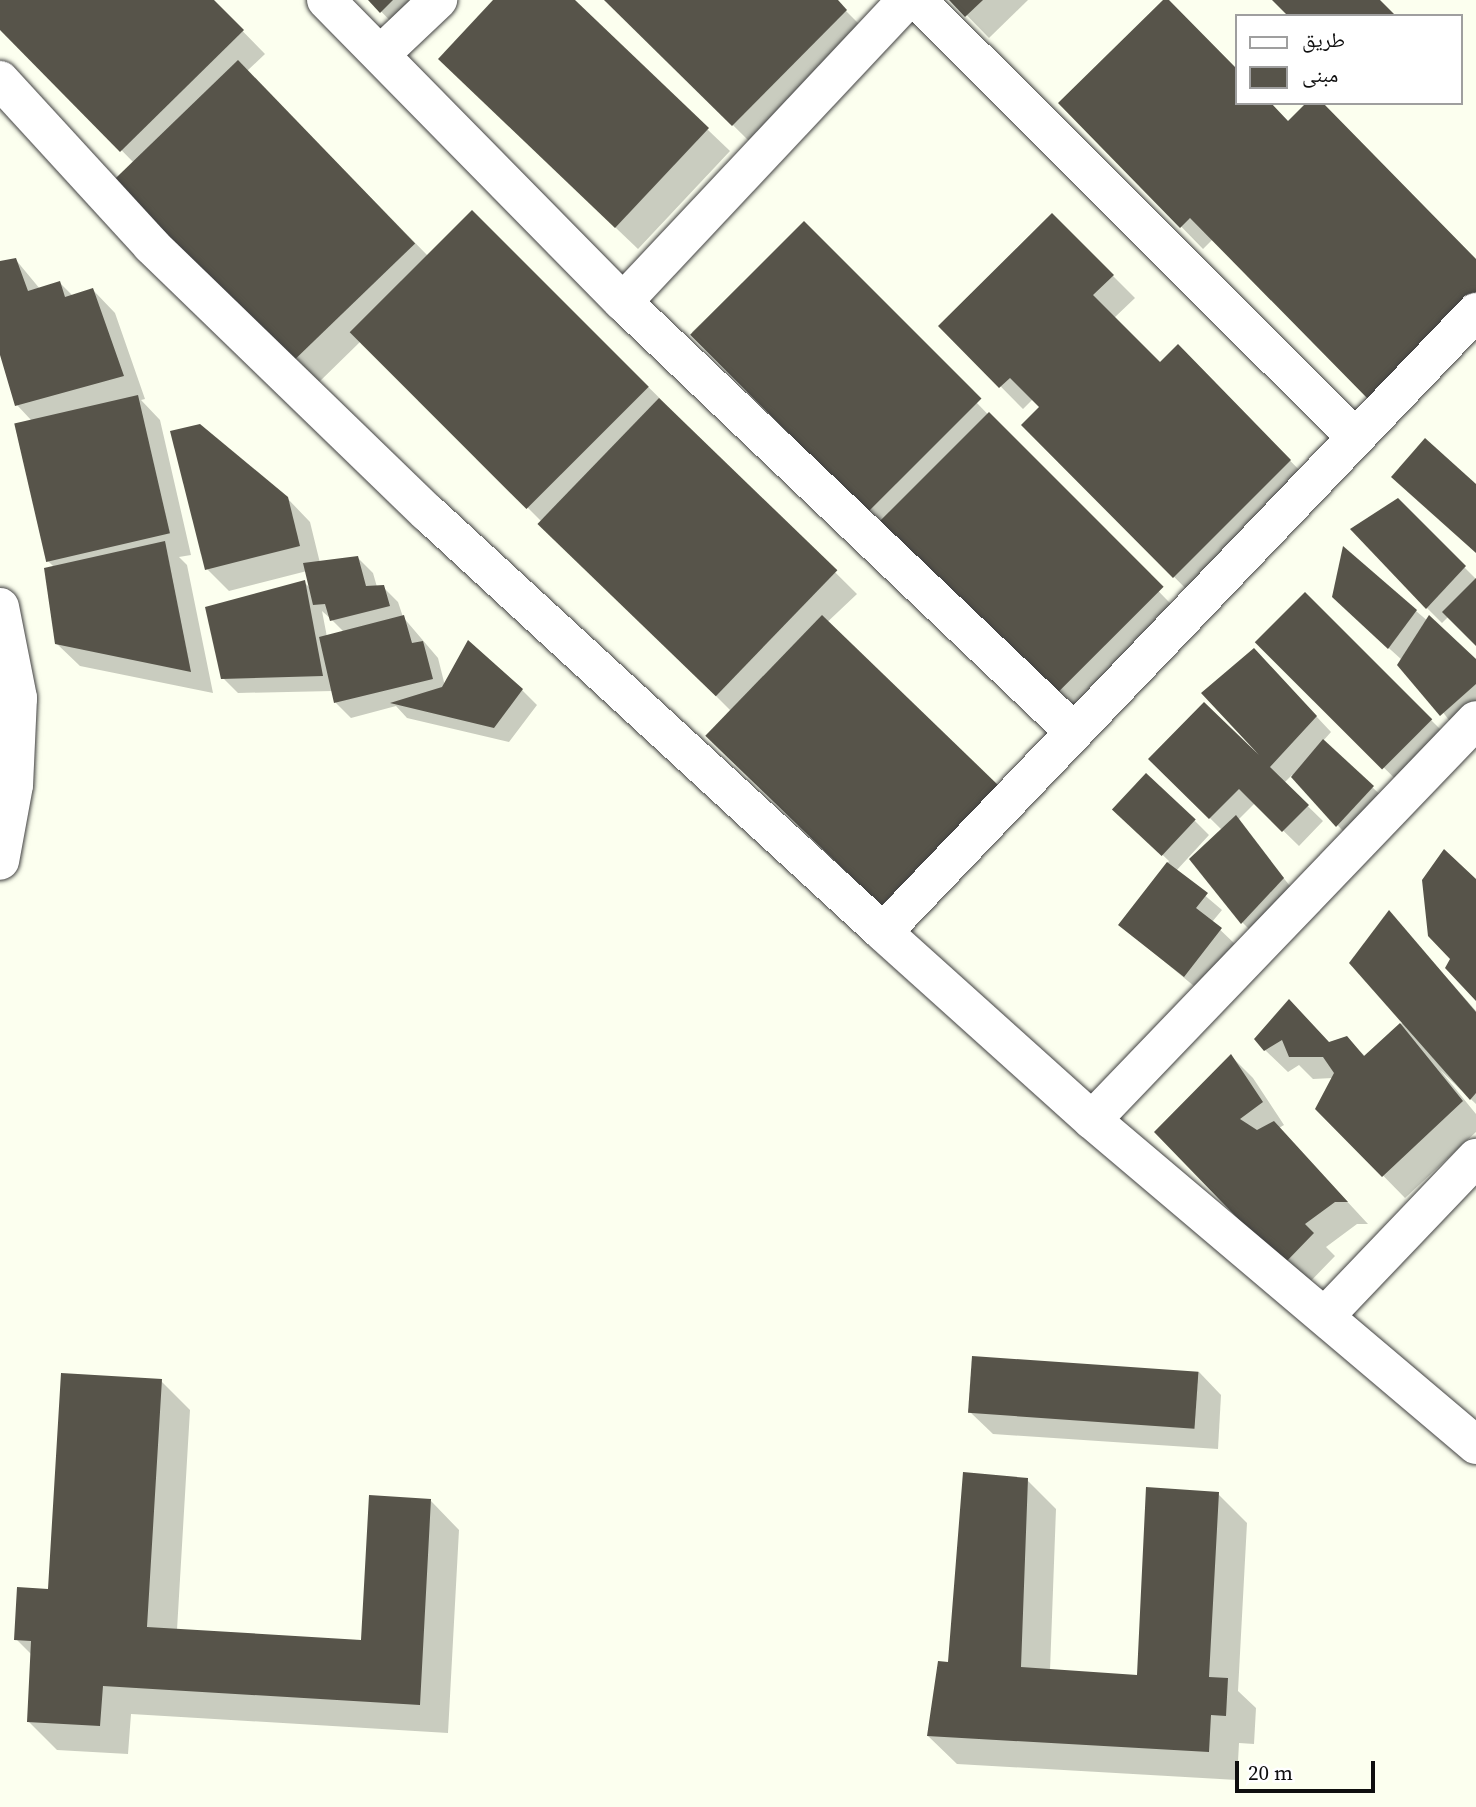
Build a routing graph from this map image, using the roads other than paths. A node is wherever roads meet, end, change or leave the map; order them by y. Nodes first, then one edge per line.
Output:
1 (326, 0) edge
2 (439, 0) edge
3 (907, 0) edge
4 (917, 0) edge
5 (381, 54) junction
6 (0, 80) edge
7 (623, 302) junction
8 (1476, 312) edge
9 (1354, 436) junction
10 (0, 607) edge
11 (1476, 720) edge
12 (1072, 730) junction
13 (0, 862) edge
14 (883, 932) junction
15 (1092, 1120) junction
16 (1476, 1158) edge
17 (1325, 1316) junction
18 (1476, 1445) edge

1 - 5 street
2 - 5 street
3 - 7 street
4 - 9 street
5 - 7 street
6 - 14 street
7 - 12 street
8 - 9 street
9 - 12 street
10 - 13 street
11 - 15 street
12 - 14 street
14 - 15 street
15 - 17 street
16 - 17 street
17 - 18 street

